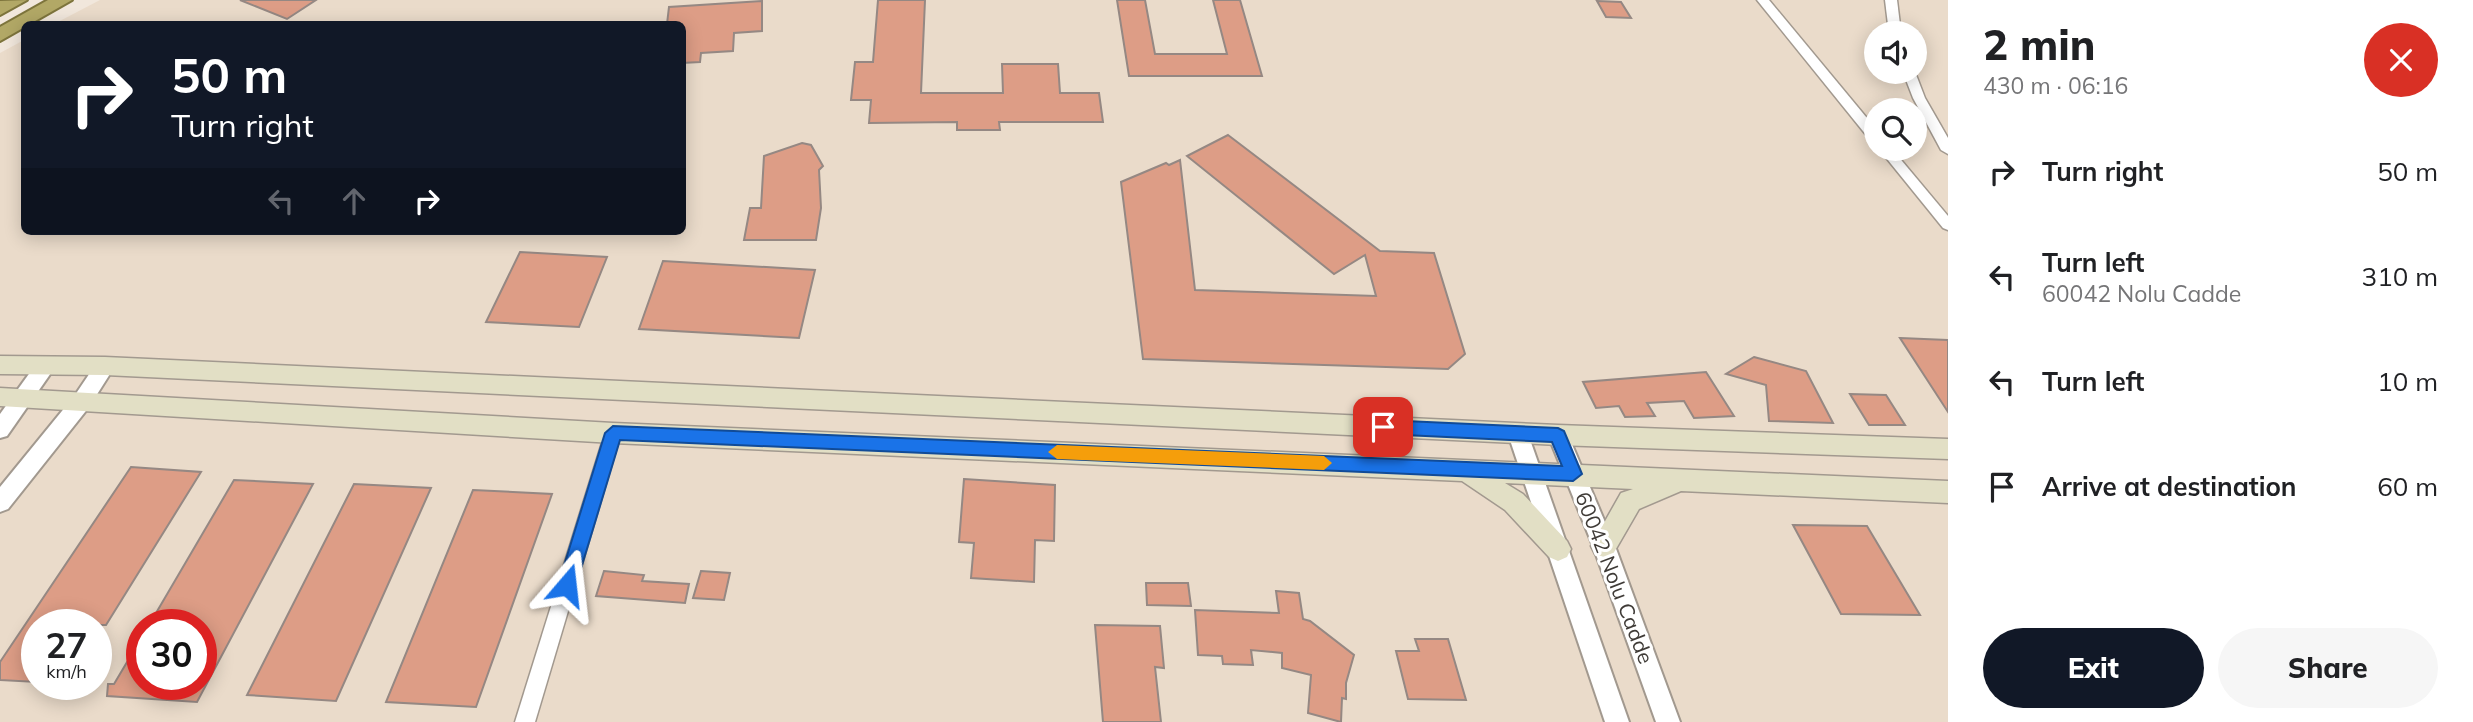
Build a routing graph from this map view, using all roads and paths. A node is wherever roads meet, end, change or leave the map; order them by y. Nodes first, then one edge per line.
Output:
1 (18, 0) edge
2 (62, 0) edge
3 (1763, 0) edge
4 (1891, 0) edge
5 (0, 9) edge
6 (25, 21) edge
7 (1894, 21) edge
8 (21, 23) edge
9 (0, 35) edge
10 (1914, 84) edge
11 (1864, 123) edge
12 (1948, 149) edge
13 (1895, 161) edge
14 (1948, 225) edge
15 (0, 365) edge
16 (46, 365) junction
17 (105, 366) junction
18 (10, 398) edge
19 (82, 401) junction
20 (0, 430) edge
21 (613, 433) junction
22 (1518, 434) junction
23 (1558, 435) junction
24 (1948, 449) edge
25 (1464, 469) junction
26 (1531, 472) junction
27 (1573, 474) junction
28 (1684, 479) junction
29 (1948, 492) edge
30 (0, 503) edge
31 (1604, 546) junction
32 (1558, 549) junction
33 (525, 722) edge
34 (1617, 722) edge
35 (1668, 722) edge

1 - 5 highway
2 - 6 highway
3 - 11 street
4 - 7 street
8 - 9 highway
10 - 12 street
13 - 14 street
15 - 16 main road
16 - 17 main road
16 - 18 street
17 - 19 street
17 - 22 main road
18 - 19 main road
18 - 20 street
19 - 21 main road
19 - 30 street
21 - 25 main road
21 - 33 street
22 - 23 main road
22 - 26 street
23 - 24 main road
23 - 27 street, 60042 Nolu Cadde
25 - 26 main road
25 - 32 main road
26 - 27 main road
26 - 32 street
27 - 28 main road
27 - 31 street, 60042 Nolu Cadde
28 - 29 main road
28 - 31 main road
31 - 35 street, 60042 Nolu Cadde
32 - 34 street

